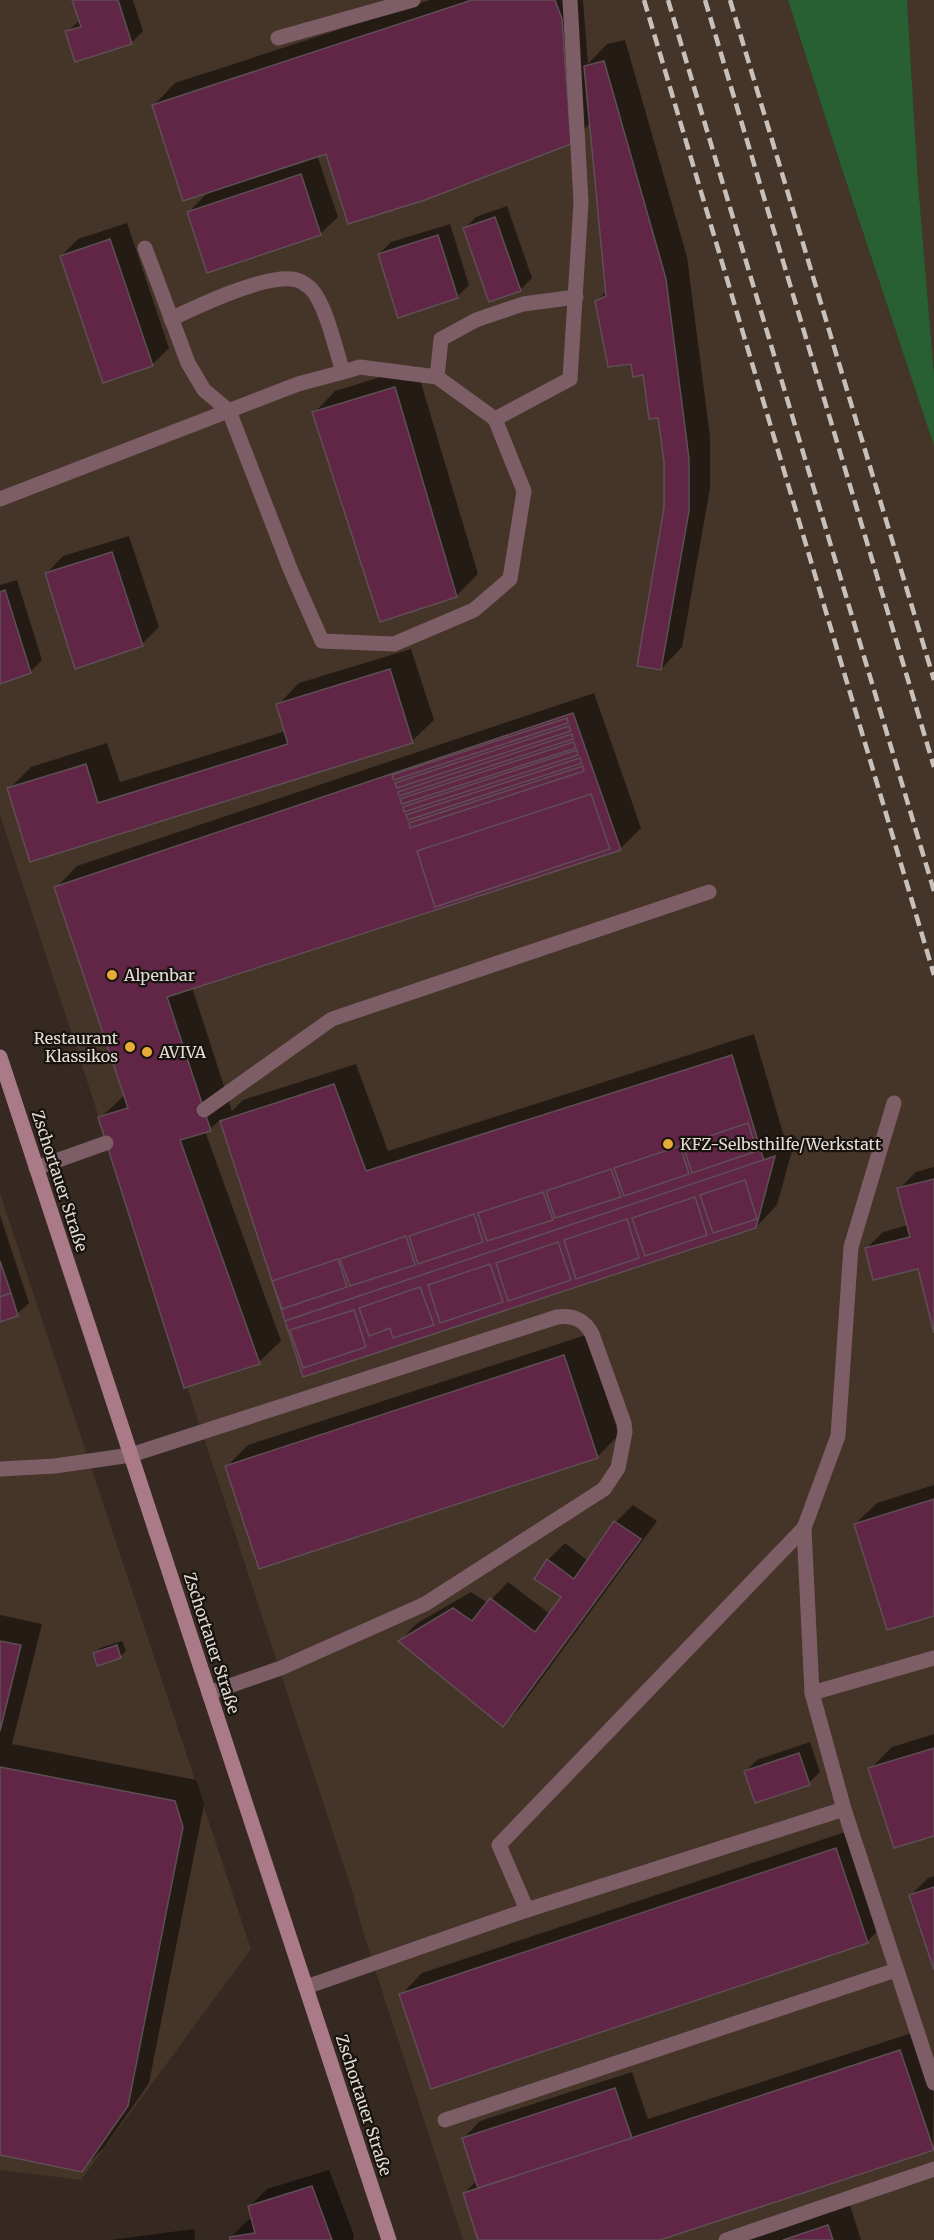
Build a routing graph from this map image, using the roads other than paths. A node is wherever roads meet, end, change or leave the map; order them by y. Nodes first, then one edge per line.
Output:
1 (413, 0) edge
2 (570, 0) edge
3 (278, 38) dead end
4 (145, 248) dead end
5 (576, 297) junction
6 (171, 319) junction
7 (343, 372) junction
8 (437, 377) junction
9 (229, 411) junction
10 (495, 419) junction
11 (0, 499) edge
12 (709, 892) dead end
13 (0, 1057) edge
14 (894, 1103) dead end
15 (204, 1110) dead end
16 (106, 1143) dead end
17 (36, 1168) junction
18 (131, 1455) junction
19 (0, 1469) edge
20 (804, 1528) junction
21 (934, 1658) edge
22 (209, 1693) junction
23 (812, 1693) junction
24 (844, 1809) junction
25 (527, 1910) junction
26 (896, 1970) junction
27 (306, 1986) junction
28 (934, 2083) edge
29 (445, 2120) dead end
30 (934, 2169) edge
31 (389, 2240) edge
32 (726, 2240) edge

1 - 3 lane
2 - 5 lane
4 - 6 lane
5 - 8 lane
5 - 10 lane
6 - 7 lane
6 - 9 lane
7 - 8 lane
7 - 9 lane
8 - 10 lane
9 - 10 lane
9 - 11 lane
12 - 15 lane
13 - 17 street, Zschortauer Straße
14 - 20 lane
16 - 17 lane
17 - 18 street, Zschortauer Straße
18 - 19 lane
18 - 22 street, Zschortauer Straße
18 - 22 lane
20 - 23 lane
20 - 25 lane
21 - 23 lane
22 - 27 street, Zschortauer Straße
23 - 24 lane
24 - 25 lane
24 - 26 lane
25 - 27 lane
26 - 28 lane
26 - 29 lane
27 - 31 street, Zschortauer Straße
30 - 32 lane

